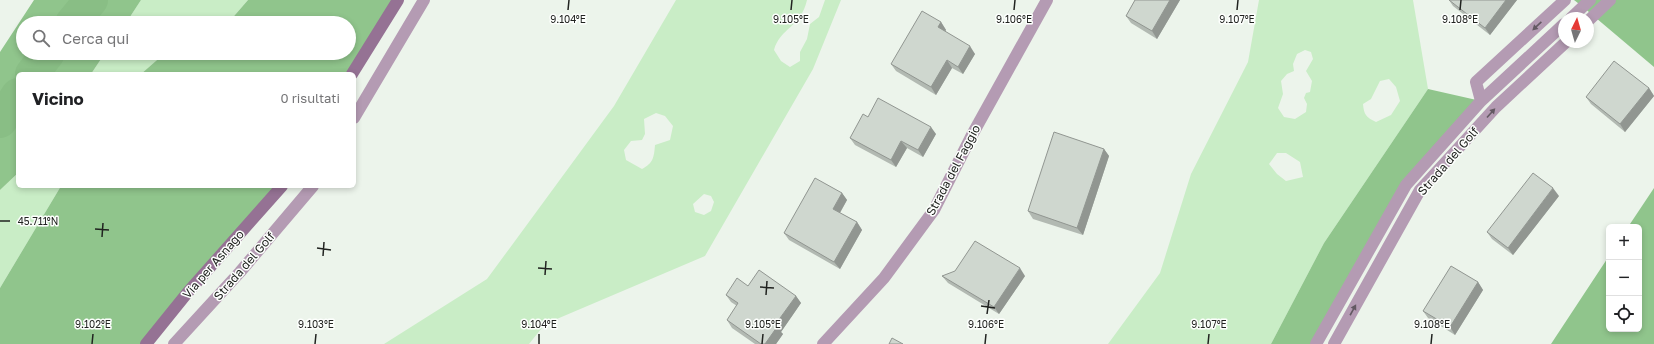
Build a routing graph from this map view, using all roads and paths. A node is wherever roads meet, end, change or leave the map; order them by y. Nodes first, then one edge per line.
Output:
1 (398, 0) edge
2 (424, 0) edge
3 (1047, 0) edge
4 (1565, 0) edge
5 (1590, 0) edge
6 (1610, 0) edge
7 (1577, 12) edge
8 (1594, 16) edge
9 (1558, 30) edge
10 (1560, 48) edge
11 (353, 72) edge
12 (1481, 102) junction
13 (356, 115) edge
14 (280, 188) edge
15 (311, 188) edge
16 (146, 344) edge
17 (174, 344) edge
18 (823, 344) edge
19 (1316, 344) edge
20 (1334, 344) edge

1 - 11 street
2 - 13 street
3 - 18 street, Strada del Faggio
4 -> 12 street
5 - 7 street
6 - 8 street
9 - 12 street, Strada del Golf
20 -> 10 street, Strada del Golf
12 - 19 street, Strada del Golf
14 - 16 street, Via per Asnago
15 - 17 street, Strada del Golf

